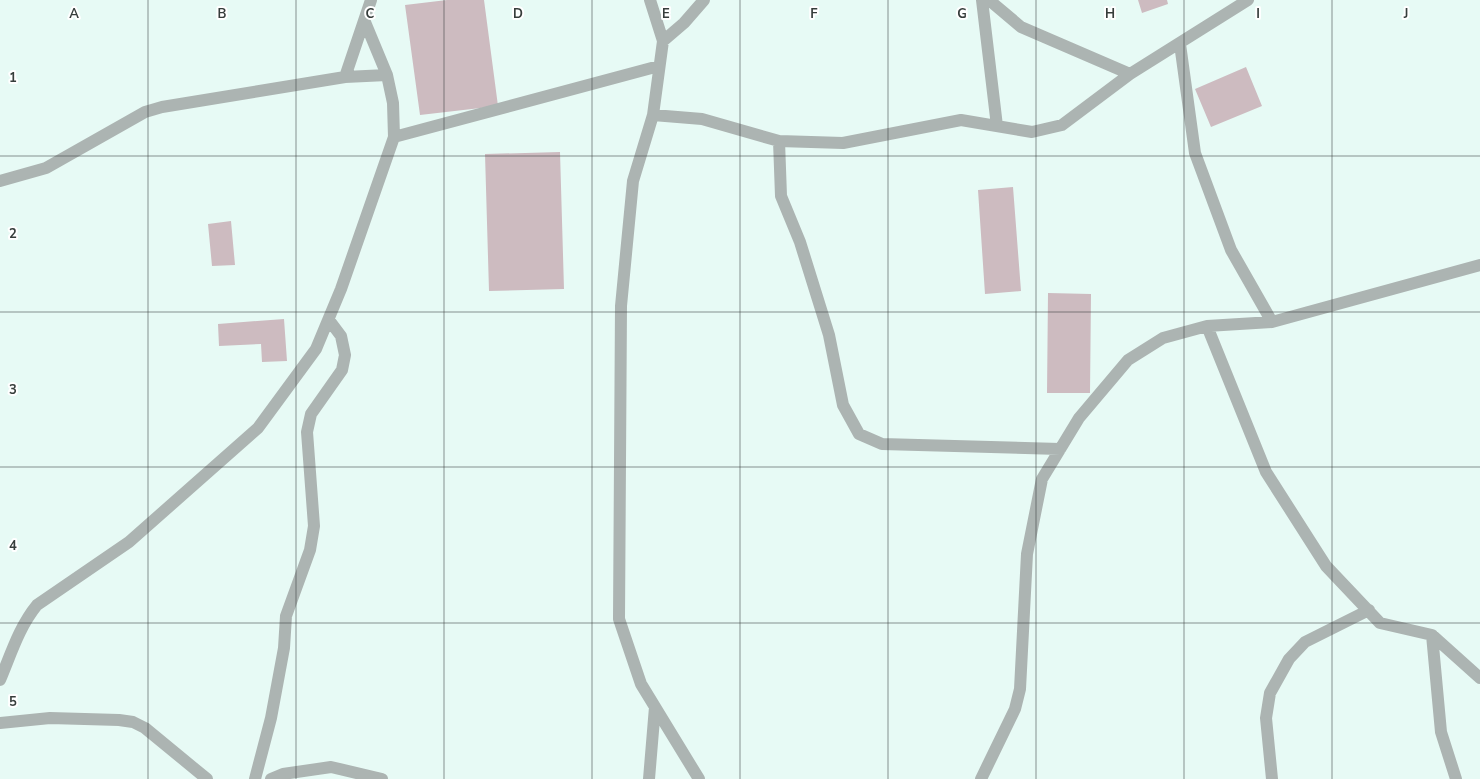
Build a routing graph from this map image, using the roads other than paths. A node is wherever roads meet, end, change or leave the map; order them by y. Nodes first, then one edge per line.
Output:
1 (371, 0) edge
2 (650, 0) edge
3 (704, 0) edge
4 (982, 0) edge
5 (989, 0) edge
6 (1248, 0) edge
7 (365, 22) junction
8 (662, 41) junction
9 (1180, 44) junction
10 (659, 66) junction
11 (1130, 74) junction
12 (387, 75) junction
13 (345, 78) junction
14 (653, 115) junction
15 (997, 126) junction
16 (394, 137) junction
17 (779, 141) junction
18 (0, 181) edge
19 (1480, 265) edge
20 (329, 320) junction
21 (1272, 322) junction
22 (1207, 326) junction
23 (1060, 449) junction
24 (1369, 610) junction
25 (1432, 635) junction
26 (1480, 678) edge
27 (0, 680) edge
28 (655, 707) junction
29 (0, 723) edge
30 (207, 779) edge
31 (255, 779) edge
32 (271, 779) edge
33 (382, 779) edge
34 (649, 779) edge
35 (700, 779) edge
36 (981, 779) edge
37 (1272, 779) edge
38 (1456, 779) edge

1 - 7 street
2 - 8 street
3 - 8 street
4 - 15 street
5 - 11 street
6 - 9 street
7 - 12 street
7 - 13 street
8 - 10 street
9 - 11 street
9 - 21 street
10 - 14 street
10 - 16 street
11 - 15 street
12 - 13 street
12 - 16 street
13 - 18 street
14 - 17 street
14 - 28 street
15 - 17 street
16 - 20 street
17 - 23 street
19 - 21 street
20 - 27 street
20 - 31 street
21 - 22 street
22 - 23 street
22 - 24 street
23 - 36 street
24 - 25 street
24 - 37 street
25 - 26 street
25 - 38 street
28 - 34 street
28 - 35 street
29 - 30 street
32 - 33 street

